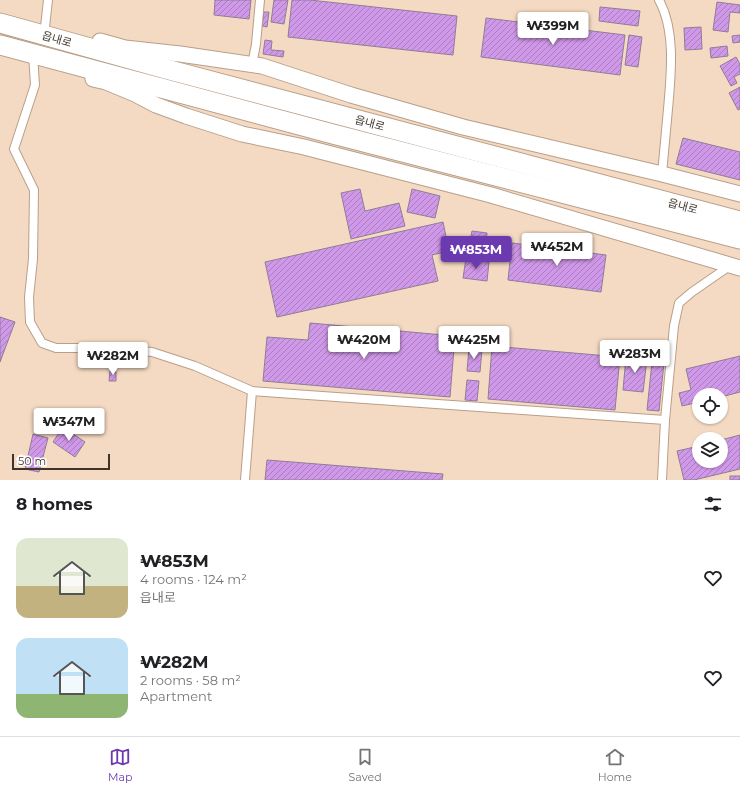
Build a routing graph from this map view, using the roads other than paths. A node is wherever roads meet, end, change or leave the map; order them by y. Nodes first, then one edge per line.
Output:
1 (48, 0) edge
2 (260, 0) edge
3 (659, 0) edge
4 (0, 18) edge
5 (0, 23) edge
6 (45, 27) junction
7 (0, 45) edge
8 (32, 54) junction
9 (252, 64) junction
10 (662, 174) junction
11 (740, 194) edge
12 (740, 221) edge
13 (740, 239) edge
14 (735, 267) edge
15 (252, 391) junction
16 (665, 420) junction
17 (245, 480) edge
18 (662, 480) edge

1 - 6 lane
2 - 9 lane
3 - 10 lane
4 - 6 street
5 - 12 street, 읍내로
6 - 9 street
7 - 8 street, 읍내로
8 - 13 street, 읍내로
8 - 14 street
8 - 15 lane
9 - 10 street
10 - 11 street
14 - 16 lane
15 - 16 lane
15 - 17 lane
16 - 18 lane

